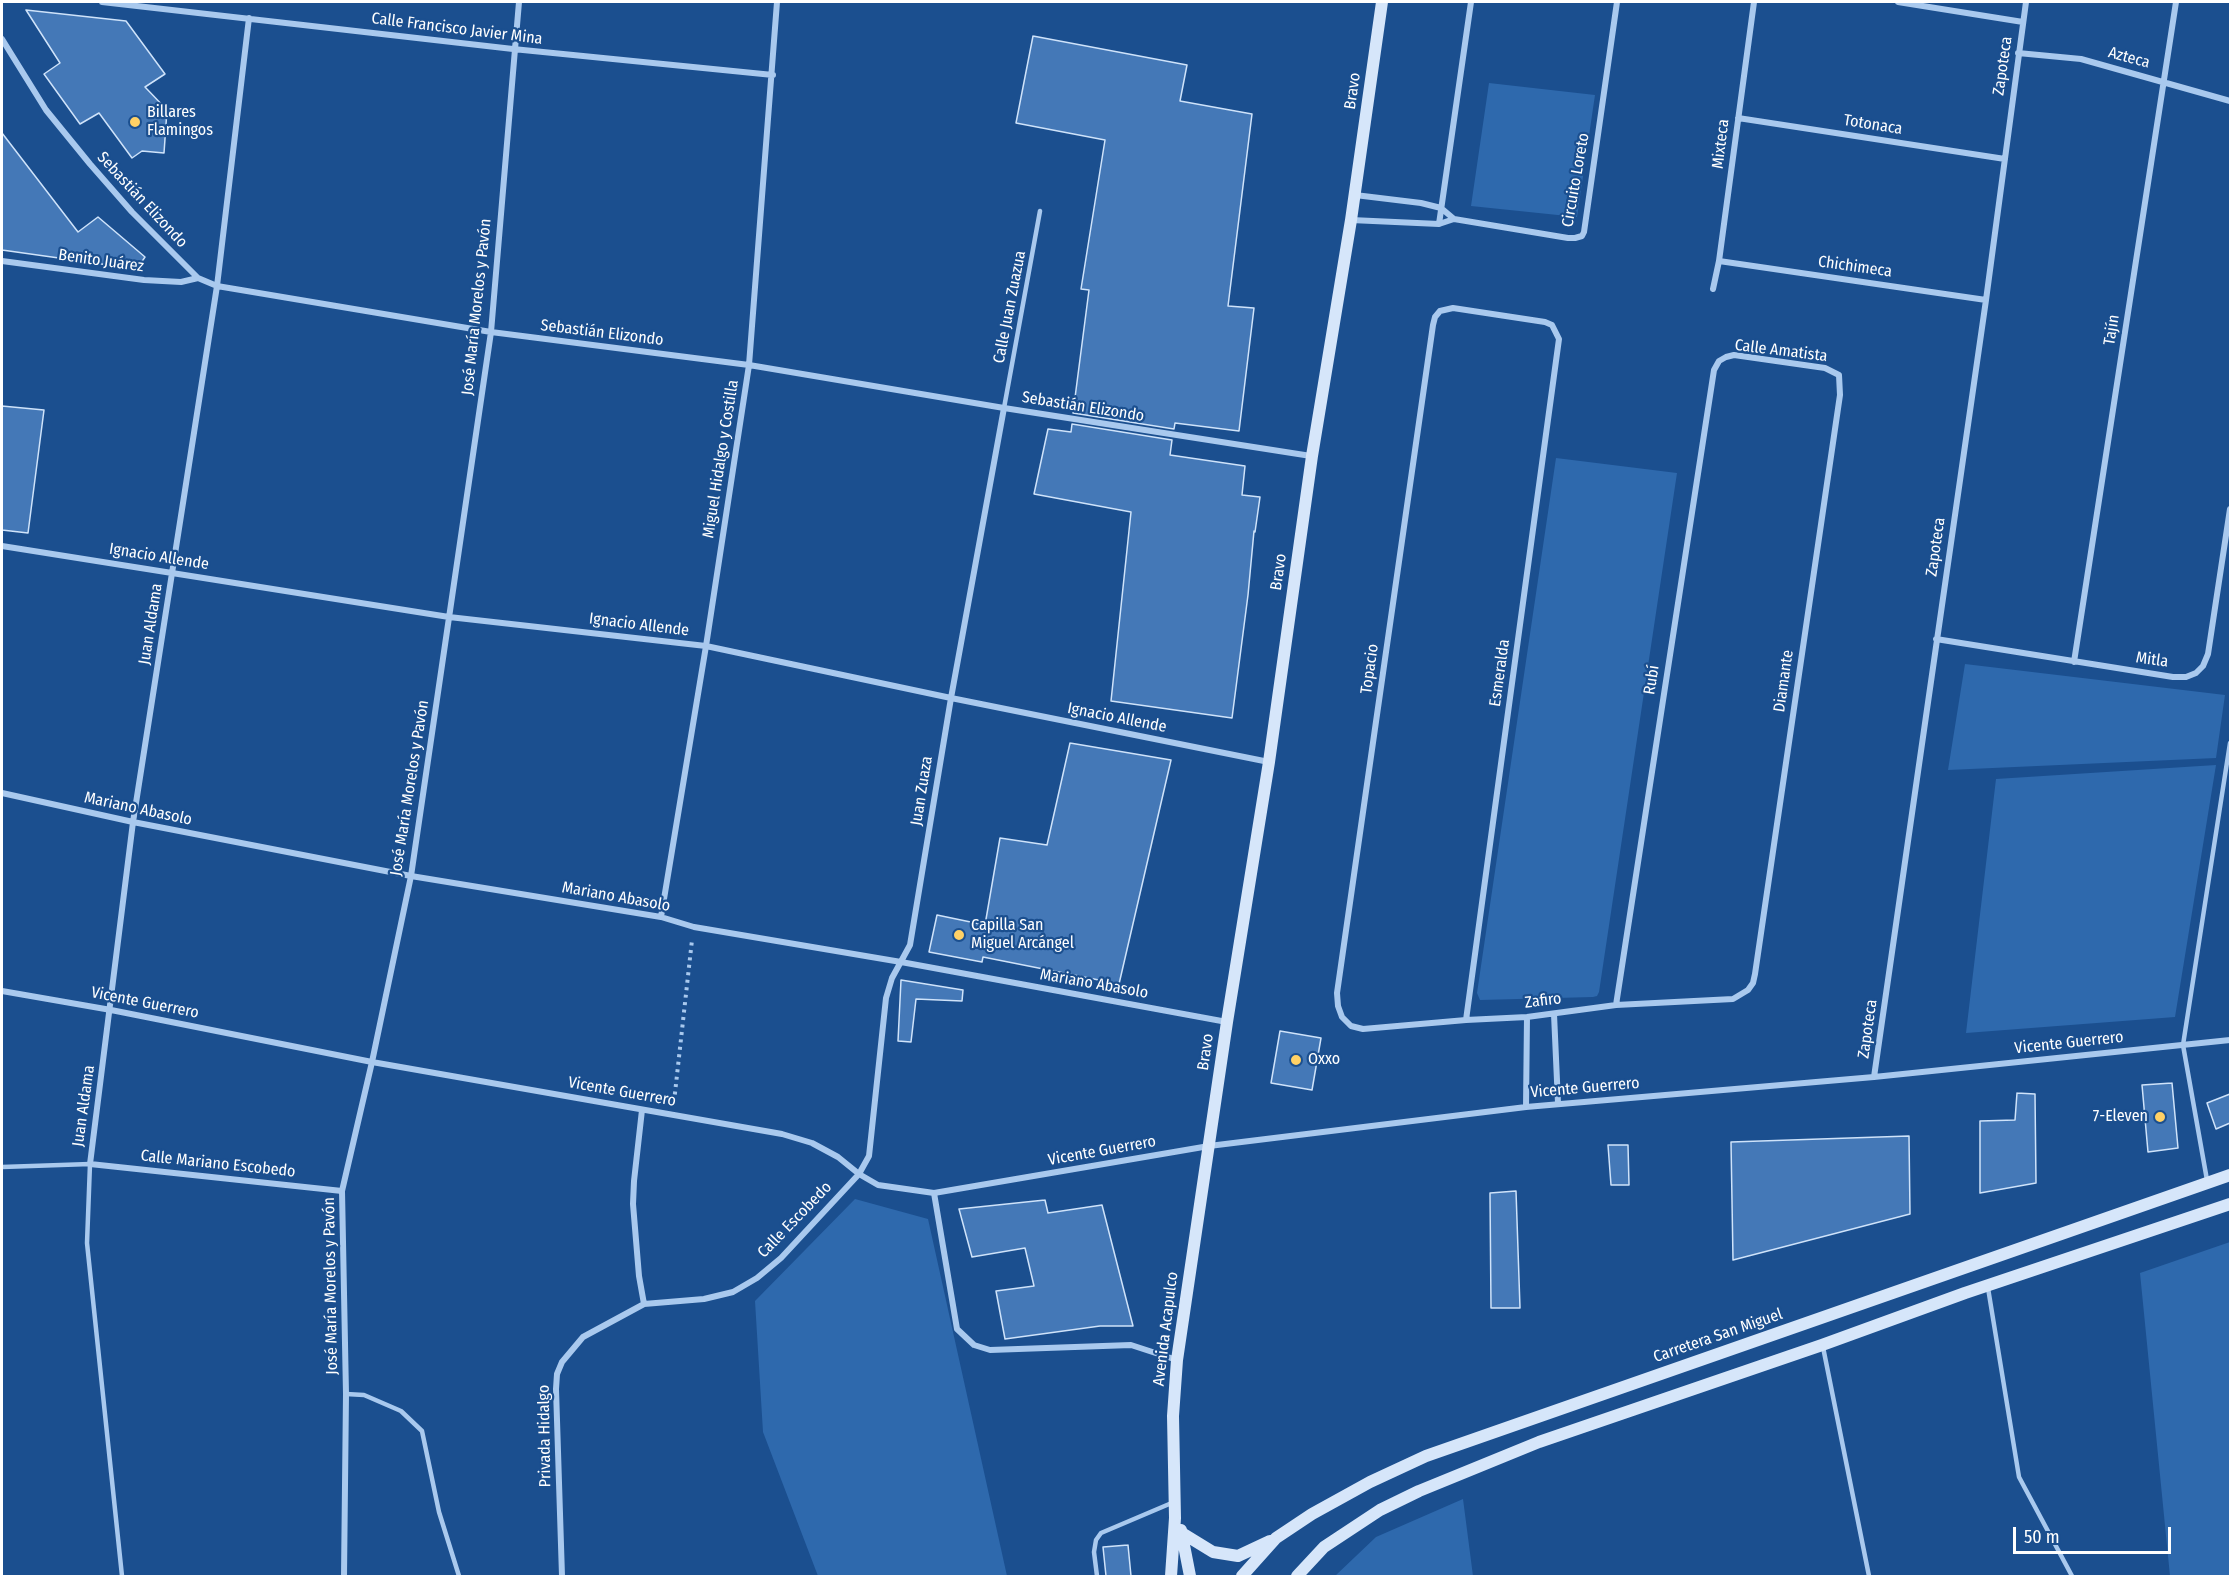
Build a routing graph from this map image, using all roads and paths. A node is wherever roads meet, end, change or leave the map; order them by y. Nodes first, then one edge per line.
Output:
1 (102, 2) edge
2 (519, 2) edge
3 (777, 2) edge
4 (1383, 2) edge
5 (1471, 2) edge
6 (1617, 2) edge
7 (1754, 2) edge
8 (1898, 2) edge
9 (2026, 2) edge
10 (2176, 2) edge
11 (249, 18) junction
12 (2023, 22) junction
13 (2, 39) edge
14 (513, 49) junction
15 (2018, 53) junction
16 (773, 75) junction
17 (2165, 82) junction
18 (2230, 101) edge
19 (1738, 118) junction
20 (2005, 159) junction
21 (1354, 195) junction
22 (1441, 208) junction
23 (1040, 211) dead end
24 (1454, 219) junction
25 (1351, 220) junction
26 (1439, 224) junction
27 (2, 261) edge
28 (1719, 261) junction
29 (198, 278) junction
30 (217, 286) junction
31 (1713, 290) dead end
32 (1986, 300) junction
33 (1556, 330) joint
34 (491, 333) junction
35 (1719, 361) joint
36 (749, 365) junction
37 (1839, 375) joint
38 (1004, 408) junction
39 (1312, 456) junction
40 (2230, 509) edge
41 (2, 546) edge
42 (173, 573) junction
43 (449, 617) junction
44 (1936, 639) junction
45 (706, 646) junction
46 (2074, 662) junction
47 (951, 698) junction
48 (2230, 743) edge
49 (1269, 762) junction
50 (2, 793) edge
51 (133, 822) junction
52 (411, 876) junction
53 (661, 918) junction
54 (694, 927) junction
55 (901, 962) junction
56 (1748, 990) joint
57 (2, 991) edge
58 (1616, 1005) junction
59 (111, 1010) junction
60 (1554, 1014) junction
61 (1342, 1017) joint
62 (1527, 1017) junction
63 (1466, 1020) junction
64 (1227, 1022) junction
65 (2230, 1040) edge
66 (2183, 1045) junction
67 (372, 1062) junction
68 (1875, 1077) junction
69 (1558, 1104) junction
70 (1526, 1107) junction
71 (642, 1110) junction
72 (673, 1115) junction
73 (1209, 1146) junction
74 (90, 1164) junction
75 (2, 1167) edge
76 (859, 1174) junction
77 (2230, 1175) edge
78 (2208, 1183) junction
79 (342, 1191) junction
80 (934, 1193) junction
81 (2230, 1204) edge
82 (1988, 1285) junction
83 (644, 1304) junction
84 (1822, 1345) junction
85 (1177, 1360) junction
86 (346, 1394) junction
87 (1174, 1503) junction
88 (1175, 1518) junction
89 (1182, 1533) junction
90 (1276, 1538) junction
91 (1324, 1547) junction
92 (122, 1576) edge
93 (344, 1576) edge
94 (459, 1576) edge
95 (562, 1576) edge
96 (1097, 1576) edge
97 (1172, 1576) edge
98 (1191, 1576) edge
99 (1242, 1576) edge
100 (1297, 1576) edge
101 (1305, 1576) edge
102 (1869, 1576) edge
103 (2072, 1576) edge

1 - 11 street, Calle Francisco Javier Mina
2 - 14 street, José María Morelos y Pavón
3 - 16 street, Miguel Hidalgo y Costilla
4 - 21 main road, Bravo
5 - 22 street
6 - 24 street, Circuito Loreto
7 - 19 street, Mixteca
8 - 12 street, Zapoteca
9 - 12 street, Zapoteca
10 - 17 street, Tajín
11 - 14 street, Calle Francisco Javier Mina
11 - 30 street, Juan Aldama
12 - 15 street, Zapoteca
13 - 29 street, Sebastián Elizondo
14 - 16 street, Calle Francisco Javier Mina
14 - 34 street, José María Morelos y Pavón
15 - 17 street, Azteca
15 - 20 street, Zapoteca
16 - 36 street, Miguel Hidalgo y Costilla
17 - 18 street, Azteca
17 - 46 street, Tajín
19 - 20 street, Totonaca
19 - 28 street, Mixteca
20 - 32 street, Zapoteca
21 - 22 street
21 - 25 main road, Bravo
22 - 24 street
22 - 26 street
23 - 38 lane, Calle Juan Zuazua
24 - 26 street, Circuito Loreto
25 - 26 street
25 - 39 main road, Bravo
27 - 29 street, Benito Juárez
28 - 31 street, Mixteca
28 - 32 street, Chichimeca
29 - 30 street, Sebastián Elizondo
30 - 34 street, Sebastián Elizondo
30 - 42 street, Juan Aldama
32 - 44 street, Zapoteca
33 - 61 street, Topacio
33 - 63 street, Esmeralda
34 - 36 street, Sebastián Elizondo
34 - 43 street, José María Morelos y Pavón
35 - 37 street, Calle Amatista
35 - 58 street, Rubí
36 - 38 street, Sebastián Elizondo
36 - 45 street, Miguel Hidalgo y Costilla
37 - 56 street, Diamante
38 - 39 street, Sebastián Elizondo
38 - 47 street, Juan Zuaza
39 - 49 main road, Bravo
40 - 46 street, Mitla
41 - 42 street, Ignacio Allende
42 - 43 street, Ignacio Allende
42 - 51 street, Juan Aldama
43 - 45 street, Ignacio Allende
43 - 52 street, José María Morelos y Pavón
44 - 46 street, Mitla
44 - 68 street, Zapoteca
45 - 47 street, Ignacio Allende
45 - 53 street, Miguel Hidalgo y Costilla
47 - 49 street, Ignacio Allende
47 - 55 street, Juan Zuaza
48 - 66 lane
49 - 64 main road, Bravo
50 - 51 street, Mariano Abasolo
51 - 52 street, Mariano Abasolo
51 - 59 street, Juan Aldama
52 - 53 street, Mariano Abasolo
52 - 67 street, José María Morelos y Pavón
53 - 54 street, Mariano Abasolo
54 - 55 street, Mariano Abasolo
54 - 72 path
55 - 64 street, Mariano Abasolo
55 - 76 street, Juan Zuaza
56 - 58 street, Zafiro
57 - 59 street, Vicente Guerrero
58 - 60 street, Zafiro
59 - 67 street, Vicente Guerrero
59 - 74 street, Juan Aldama
60 - 62 street, Zafiro
60 - 69 street
61 - 63 street, Zafiro
62 - 63 street, Zafiro
62 - 70 street
64 - 73 main road, Bravo
65 - 66 street, Vicente Guerrero
66 - 68 street, Vicente Guerrero
66 - 78 lane
67 - 71 street, Vicente Guerrero
67 - 79 street, José María Morelos y Pavón
68 - 69 street, Vicente Guerrero
69 - 70 street, Vicente Guerrero
70 - 73 street, Vicente Guerrero
71 - 72 street, Vicente Guerrero
71 - 83 street
72 - 76 street, Vicente Guerrero
73 - 80 street, Vicente Guerrero
73 - 85 main road, Avenida Acapulco
74 - 75 lane
74 - 79 street, Calle Mariano Escobedo
74 - 92 lane
76 - 80 street, Vicente Guerrero
76 - 83 street, Calle Escobedo
77 - 78 main road, Carretera San Miguel
78 - 90 main road, Carretera San Miguel
79 - 86 street, José María Morelos y Pavón
80 - 85 street
81 - 82 main road
82 - 84 main road
82 - 103 lane
83 - 95 street, Privada Hidalgo
84 - 91 main road
84 - 102 lane
85 - 87 main road, Avenida Acapulco
86 - 93 street, José María Morelos y Pavón
86 - 94 lane
87 - 88 main road, Avenida Acapulco
87 - 96 lane
88 - 89 main road, Avenida Acapulco
88 - 97 main road, Avenida Acapulco
89 - 90 main road
89 - 98 main road, Avenida Acapulco
90 - 99 main road, Carretera San Miguel
91 - 100 main road
91 - 101 main road

